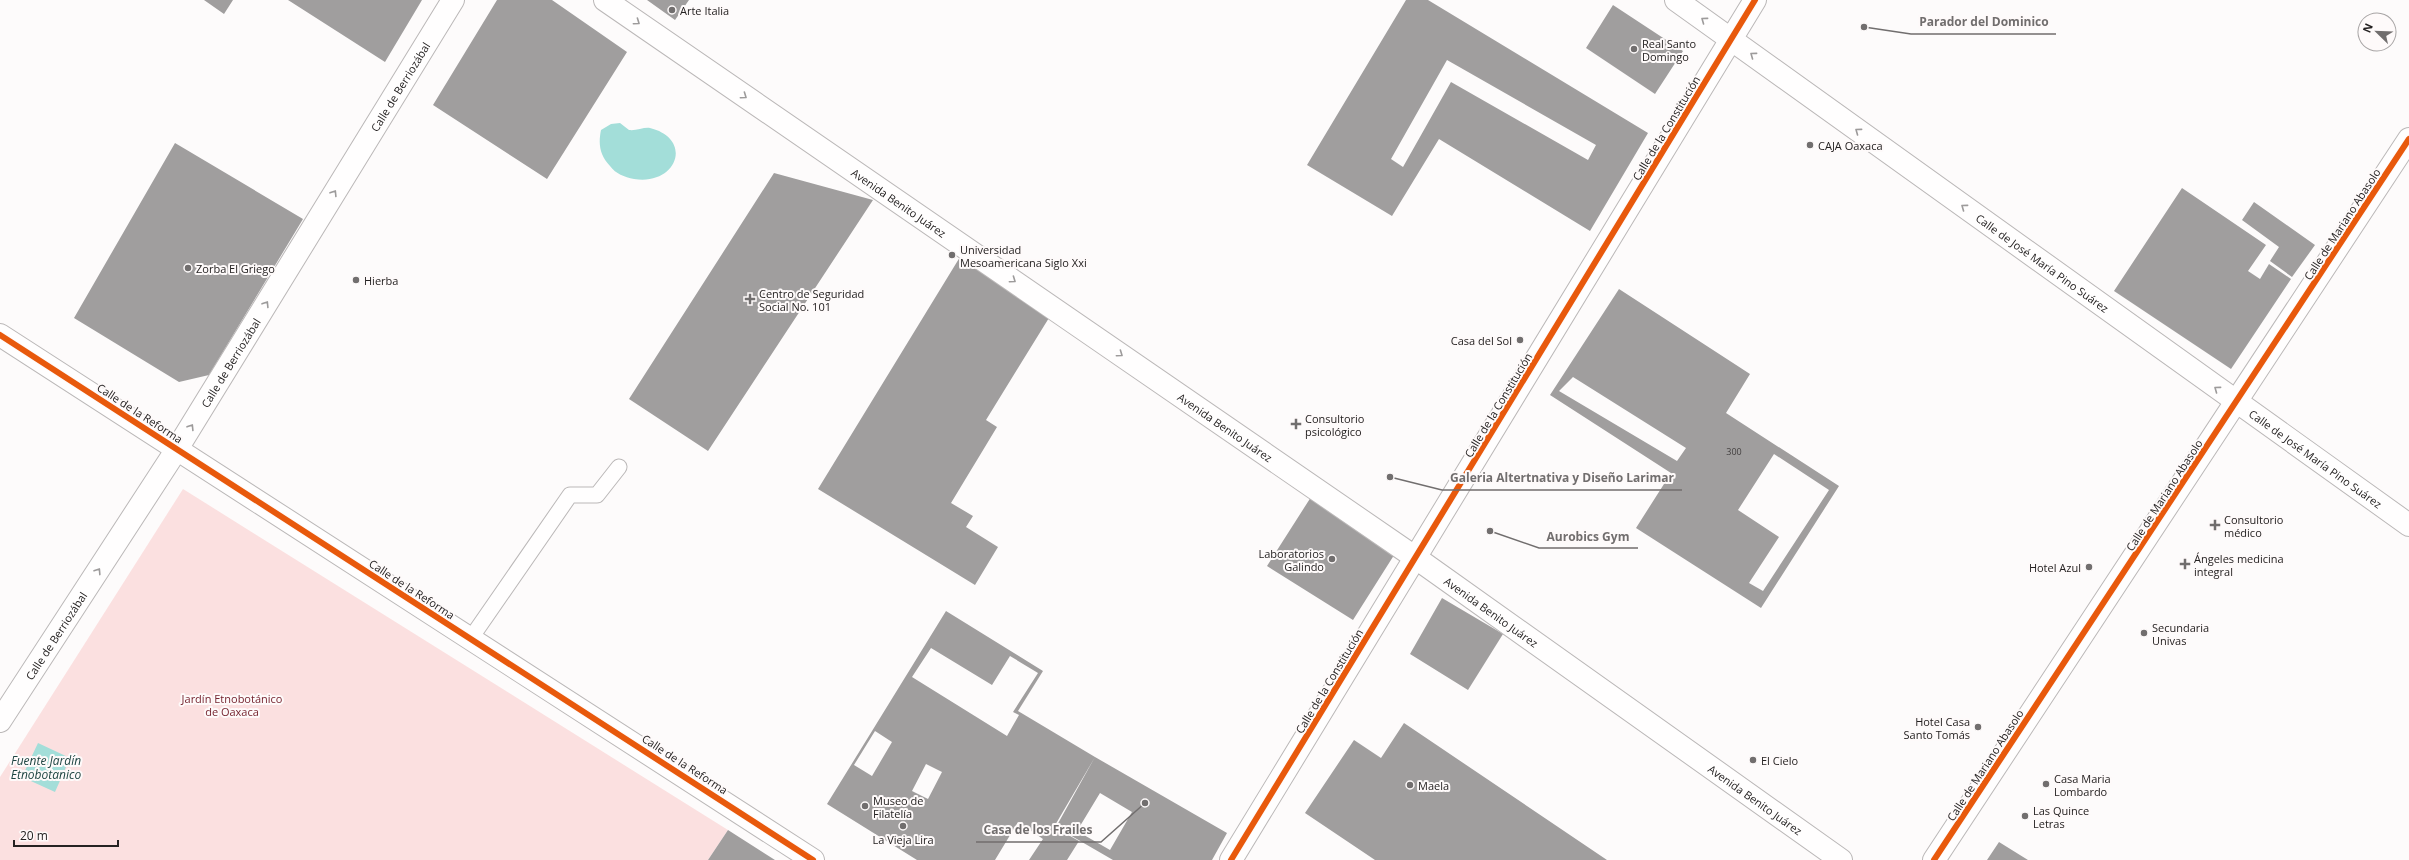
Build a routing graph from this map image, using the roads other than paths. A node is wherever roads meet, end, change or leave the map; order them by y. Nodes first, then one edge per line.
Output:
1 (453, 0) edge
2 (605, 0) edge
3 (1676, 0) edge
4 (1755, 0) edge
5 (1732, 40) junction
6 (2409, 139) edge
7 (0, 335) edge
8 (2237, 403) junction
9 (178, 449) junction
10 (619, 467) dead end
11 (2409, 525) edge
12 (1416, 558) junction
13 (471, 638) junction
14 (0, 721) edge
15 (813, 860) edge
16 (1231, 860) edge
17 (1841, 860) edge
18 (1934, 860) edge

9 -> 1 street, Calle de Berriozábal
2 -> 12 street, Avenida Benito Juárez
5 -> 3 street, Calle de José María Pino Suárez
4 - 5 street, Calle de la Constitución
8 -> 5 street, Calle de José María Pino Suárez
5 - 12 street, Calle de la Constitución
6 - 8 street, Calle de Mariano Abasolo
7 - 9 street, Calle de la Reforma
8 - 11 street, Calle de José María Pino Suárez
8 - 18 street, Calle de Mariano Abasolo
9 - 13 street, Calle de la Reforma
14 -> 9 street, Calle de Berriozábal
10 - 13 lane
12 - 16 street, Calle de la Constitución
12 - 17 street, Avenida Benito Juárez
13 - 15 street, Calle de la Reforma

